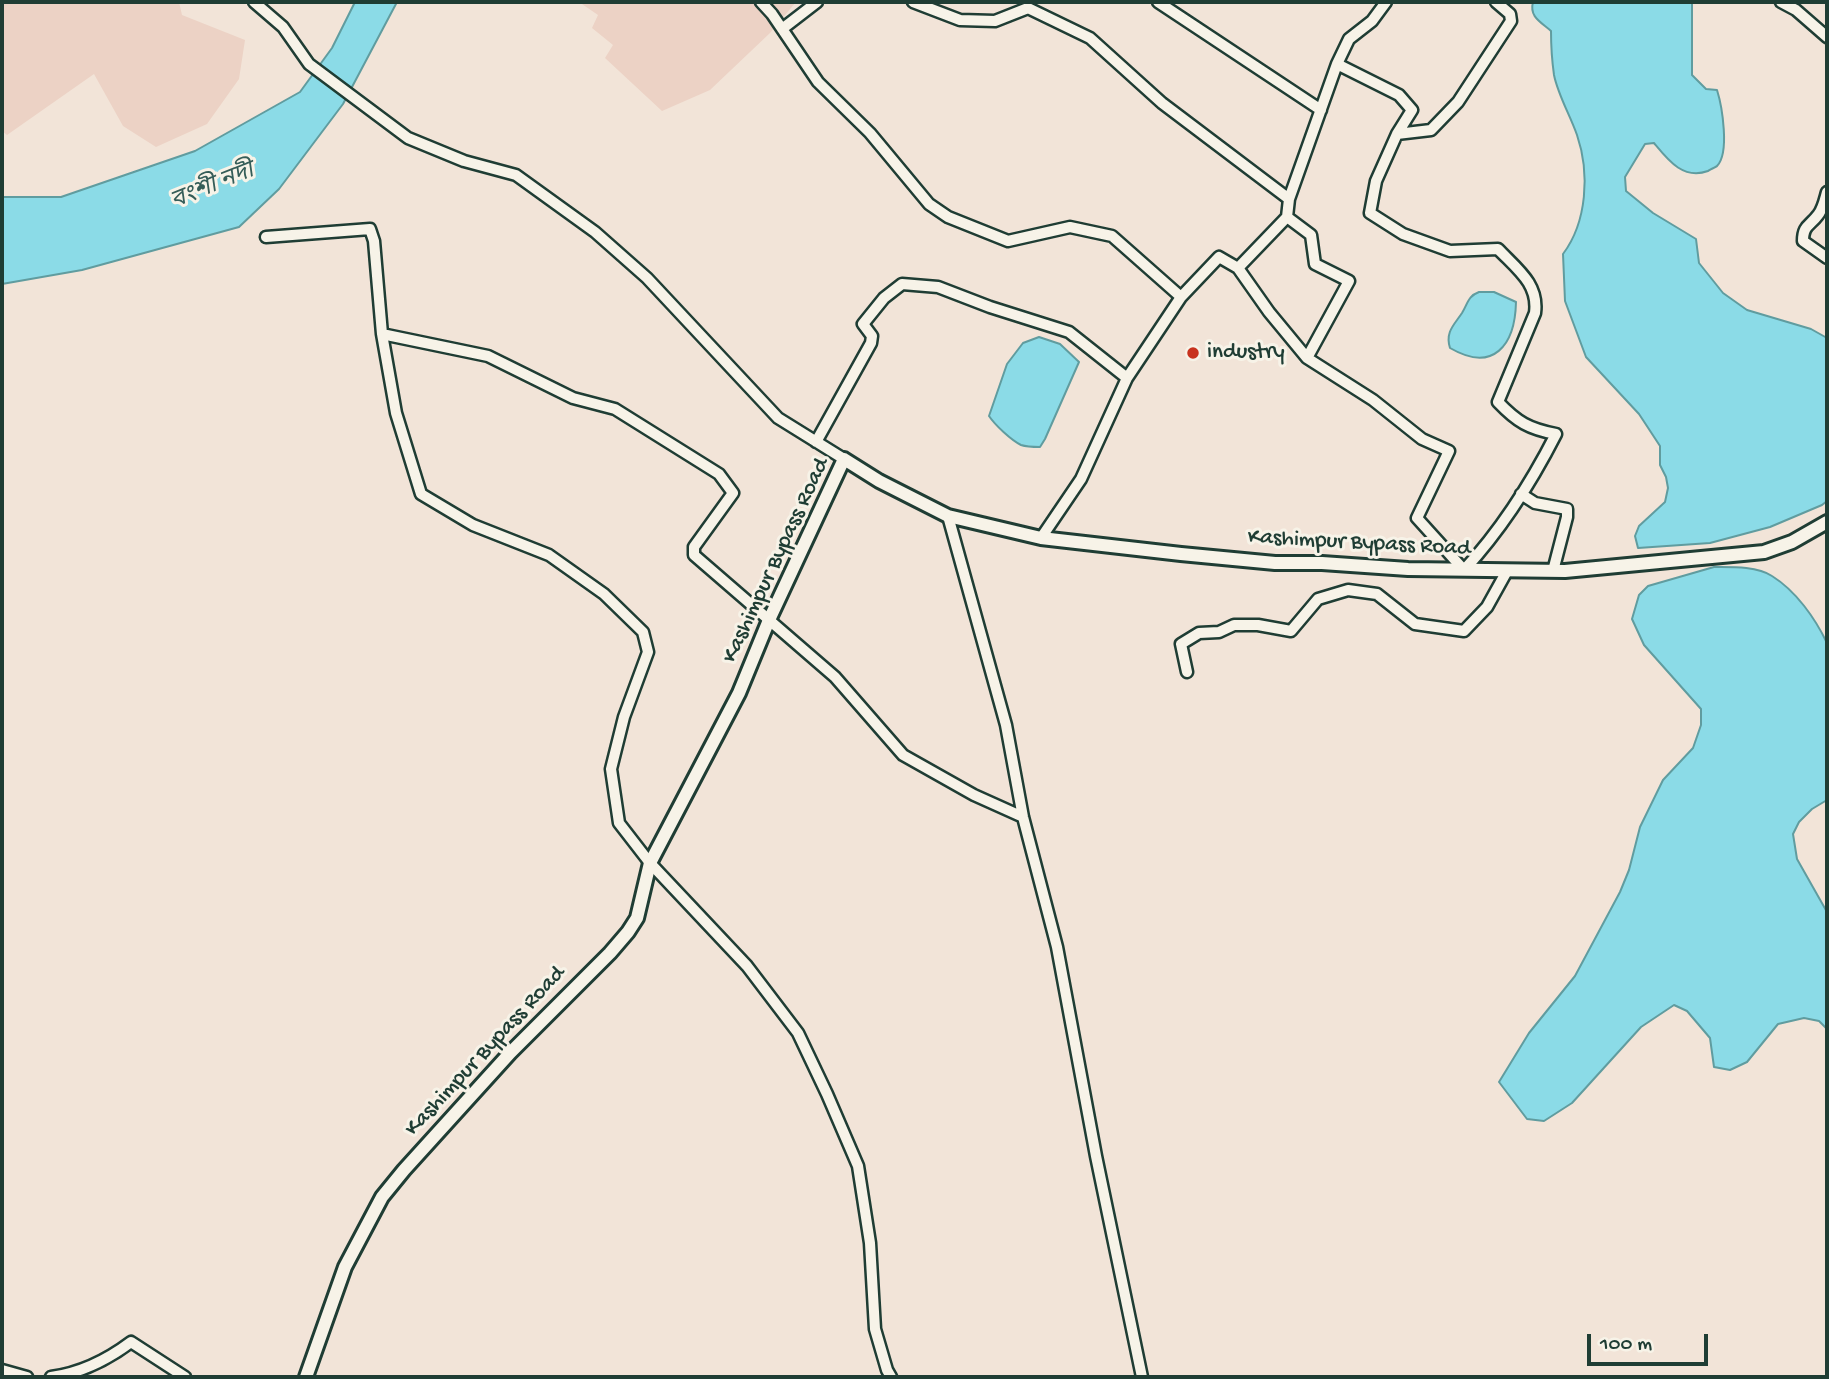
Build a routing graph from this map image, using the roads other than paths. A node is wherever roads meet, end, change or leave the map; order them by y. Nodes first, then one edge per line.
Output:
1 (254, 2) edge
2 (761, 2) edge
3 (817, 2) edge
4 (914, 2) edge
5 (1158, 2) edge
6 (1385, 2) edge
7 (1496, 2) edge
8 (1781, 2) edge
9 (782, 29) junction
10 (1827, 37) edge
11 (1337, 64) junction
12 (1321, 110) junction
13 (1397, 134) junction
14 (1827, 192) edge
15 (1289, 200) junction
16 (1287, 217) junction
17 (266, 237) dead end
18 (1827, 258) edge
19 (1238, 268) junction
20 (1181, 298) junction
21 (382, 334) junction
22 (1307, 358) junction
23 (1127, 378) junction
24 (817, 442) junction
25 (844, 459) junction
26 (1521, 494) junction
27 (948, 516) junction
28 (1827, 522) edge
29 (1041, 538) junction
30 (1464, 570) junction
31 (1507, 571) junction
32 (1553, 571) junction
33 (769, 620) junction
34 (1187, 672) dead end
35 (1023, 817) junction
36 (650, 863) junction
37 (2, 1370) edge
38 (27, 1377) edge
39 (51, 1377) edge
40 (185, 1377) edge
41 (306, 1377) edge
42 (891, 1377) edge
43 (1142, 1377) edge

1 - 24 street
2 - 9 street
3 - 9 street
4 - 15 street
5 - 12 street
6 - 11 street
7 - 13 street
8 - 10 street
9 - 20 street
11 - 12 street
11 - 13 street
12 - 15 street
13 - 26 street
14 - 18 street
15 - 16 street
16 - 19 street
16 - 22 street
17 - 21 street
19 - 20 street
19 - 22 street
20 - 23 street
21 - 33 street
21 - 36 street
22 - 30 street
23 - 24 street
23 - 29 street
24 - 25 street
25 - 27 main road, Kashimpur Bypass Road
25 - 33 main road, Kashimpur Bypass Road
26 - 30 street
26 - 32 street
27 - 29 main road, Kashimpur Bypass Road
27 - 35 street
28 - 32 main road, Kashimpur Bypass Road
29 - 30 main road, Kashimpur Bypass Road
30 - 31 main road, Kashimpur Bypass Road
31 - 32 main road, Kashimpur Bypass Road
31 - 34 street
33 - 35 street
33 - 36 main road, Kashimpur Bypass Road
35 - 43 street
36 - 41 main road, Kashimpur Bypass Road
36 - 42 street
37 - 38 street
39 - 40 street

